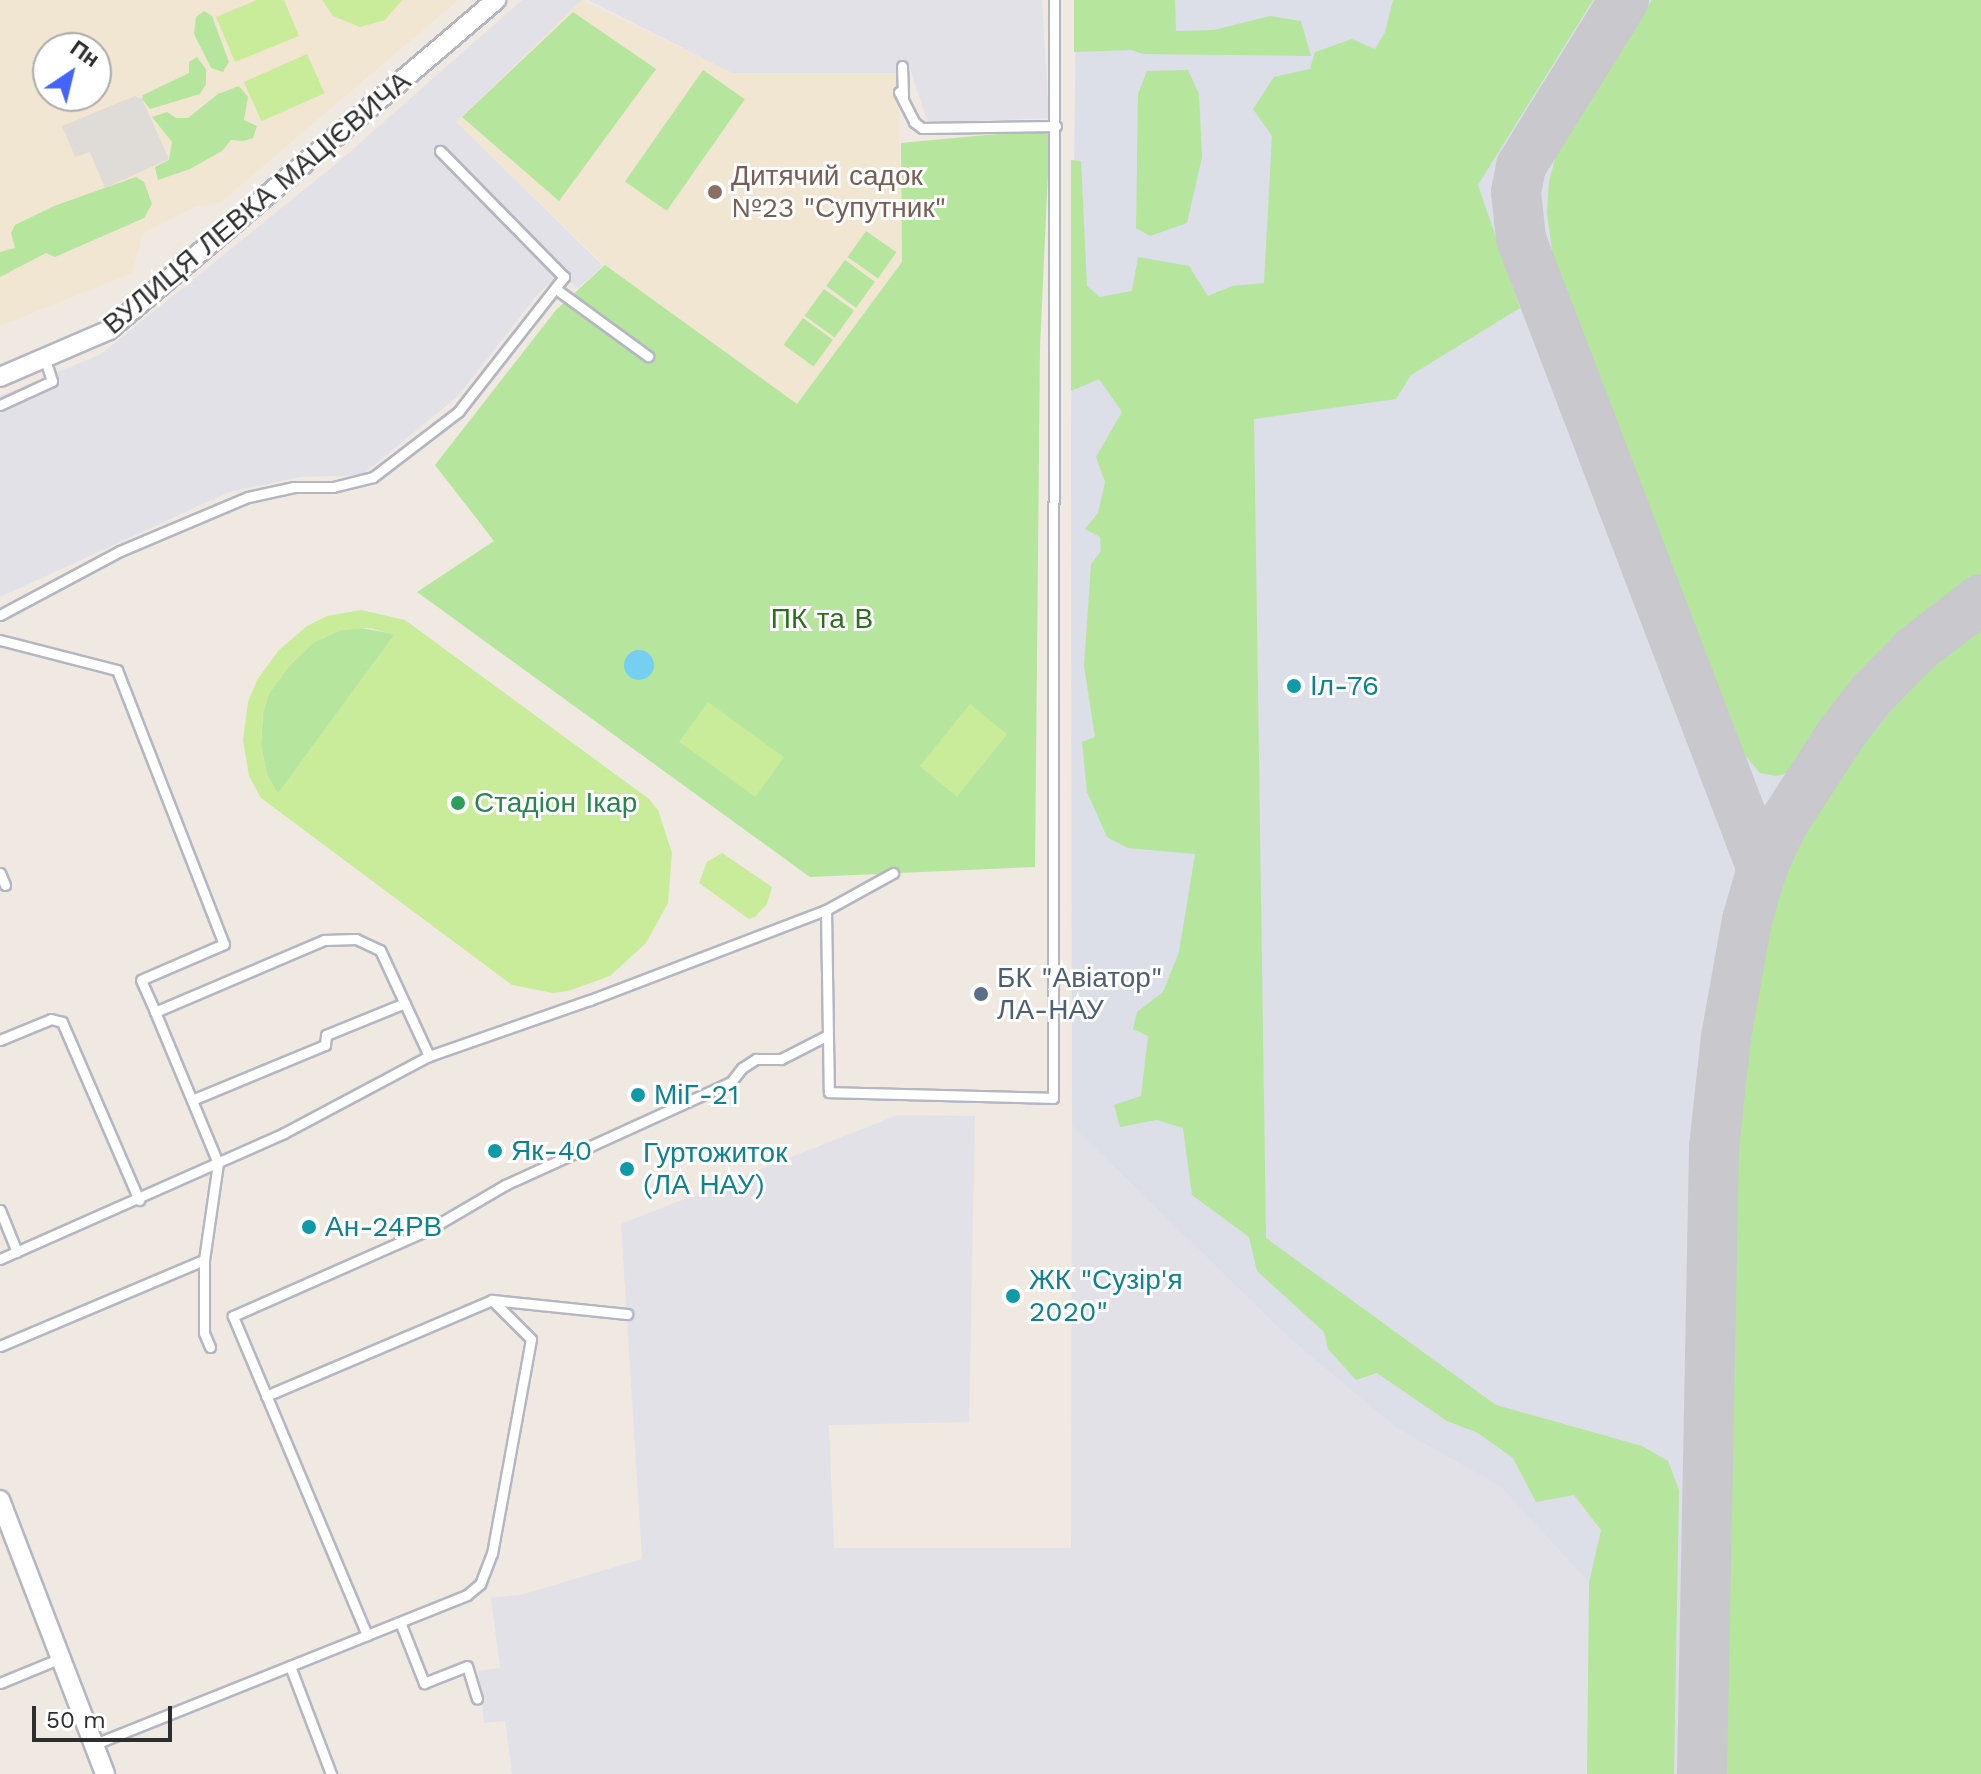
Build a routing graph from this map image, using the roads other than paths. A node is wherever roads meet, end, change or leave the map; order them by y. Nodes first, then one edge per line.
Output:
1 (496, 0) edge
2 (1054, 0) edge
3 (902, 66) dead end
4 (1056, 126) junction
5 (440, 151) dead end
6 (556, 289) junction
7 (648, 356) dead end
8 (45, 359) junction
9 (0, 377) edge
10 (0, 405) edge
11 (0, 615) edge
12 (0, 640) edge
13 (0, 873) edge
14 (893, 873) dead end
15 (5, 885) dead end
16 (826, 910) junction
17 (405, 1003) junction
18 (155, 1012) junction
19 (826, 1036) junction
20 (0, 1040) edge
21 (429, 1056) junction
22 (192, 1100) junction
23 (218, 1163) junction
24 (139, 1200) junction
25 (0, 1210) edge
26 (17, 1252) junction
27 (0, 1259) edge
28 (204, 1260) junction
29 (492, 1300) junction
30 (627, 1314) dead end
31 (0, 1346) edge
32 (210, 1347) dead end
33 (266, 1396) junction
34 (0, 1500) edge
35 (400, 1622) junction
36 (367, 1635) junction
37 (61, 1658) junction
38 (290, 1666) junction
39 (0, 1683) edge
40 (477, 1699) dead end
41 (95, 1744) junction
42 (105, 1774) edge
43 (331, 1774) edge

1 - 8 street, ВУЛИЦЯ ЛЕВКА МАЦІЄВИЧА
2 - 4 lane
3 - 4 lane
4 - 19 lane
5 - 6 lane
6 - 7 lane
6 - 11 lane
8 - 9 street, ВУЛИЦЯ ЛЕВКА МАЦІЄВИЧА
8 - 10 lane
12 - 18 lane
13 - 15 lane
14 - 16 lane
16 - 19 lane
16 - 21 lane
17 - 18 lane
17 - 21 lane
17 - 22 lane
18 - 22 lane
19 - 33 lane
20 - 24 lane
21 - 23 lane
22 - 23 lane
23 - 24 lane
23 - 28 lane
24 - 26 lane
25 - 26 lane
26 - 27 lane
28 - 31 lane
28 - 32 lane
29 - 30 lane
29 - 33 lane
29 - 35 lane
33 - 36 lane
34 - 37 street
35 - 36 lane
35 - 40 lane
36 - 38 lane
37 - 39 lane
37 - 41 street
38 - 41 lane
38 - 43 lane
41 - 42 street

